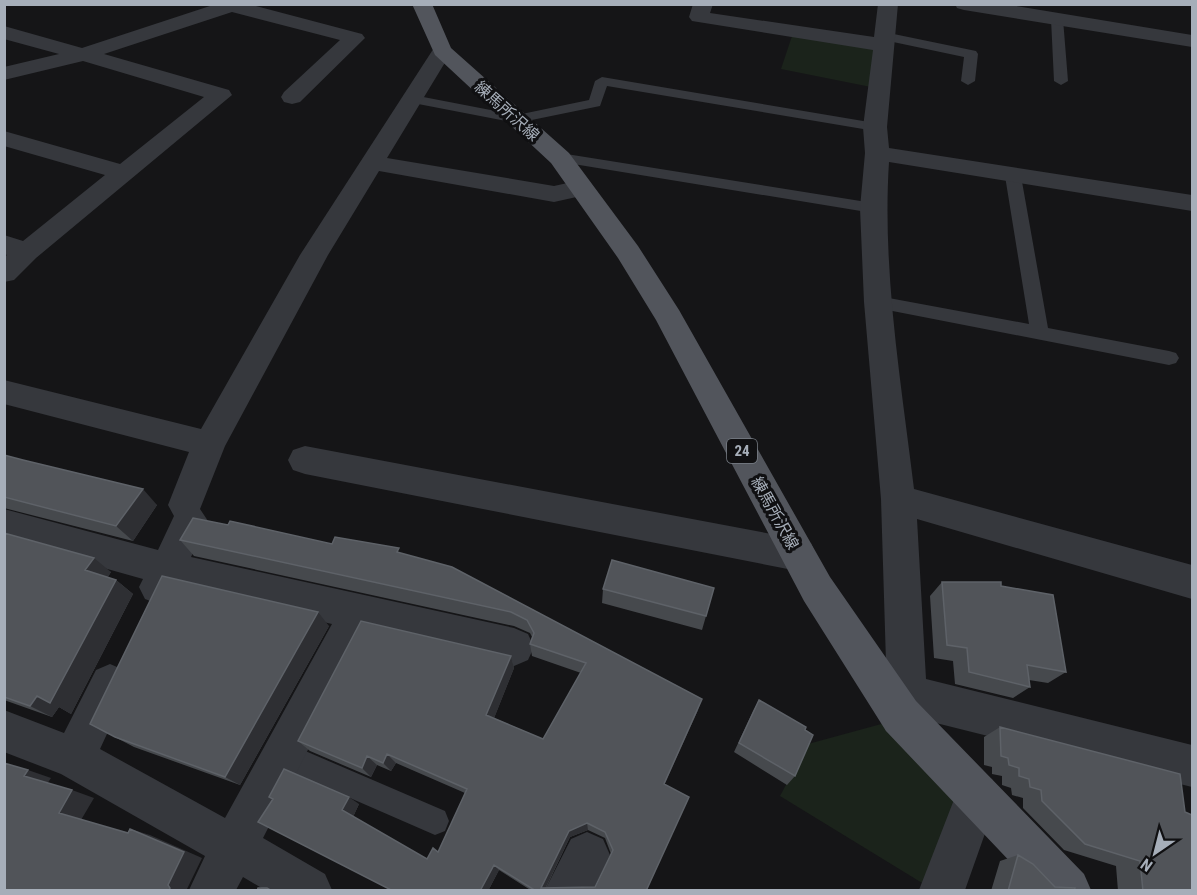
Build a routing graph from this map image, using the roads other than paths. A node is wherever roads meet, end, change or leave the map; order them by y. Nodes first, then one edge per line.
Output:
1 (422, 4) edge
2 (703, 4) edge
3 (888, 4) edge
4 (234, 5) edge
5 (973, 5) edge
6 (1056, 19) junction
7 (4, 32) edge
8 (883, 40) junction
9 (1192, 41) edge
10 (442, 51) junction
11 (80, 56) junction
12 (4, 74) edge
13 (968, 81) dead end
14 (1061, 81) dead end
15 (292, 97) dead end
16 (413, 99) junction
17 (517, 119) junction
18 (4, 138) edge
19 (876, 140) junction
20 (560, 158) junction
21 (374, 163) junction
22 (124, 173) junction
23 (1013, 176) junction
24 (581, 188) junction
25 (1192, 203) edge
26 (873, 208) junction
27 (15, 248) edge
28 (4, 273) edge
29 (878, 302) junction
30 (1039, 331) junction
31 (1169, 358) dead end
32 (4, 392) edge
33 (209, 444) junction
34 (305, 460) dead end
35 (898, 499) junction
36 (4, 524) edge
37 (798, 555) junction
38 (166, 569) junction
39 (1192, 582) edge
40 (358, 613) junction
41 (514, 647) dead end
42 (904, 706) junction
43 (6, 736) edge
44 (282, 754) junction
45 (74, 758) junction
46 (1192, 766) edge
47 (977, 794) junction
48 (435, 821) dead end
49 (234, 847) junction
50 (212, 891) edge
51 (309, 891) edge
52 (942, 891) edge
53 (1068, 891) edge

1 - 10 main road, 練馬所沢線 / 24
2 - 8 street
3 - 8 street
4 - 11 street
4 - 15 street
5 - 6 street
6 - 9 street
6 - 14 lane
7 - 11 street
8 - 13 lane
8 - 19 street
10 - 16 street
10 - 17 main road, 練馬所沢線 / 24
11 - 12 street
11 - 22 street
16 - 17 lane
16 - 21 street
17 - 19 lane
17 - 20 main road, 練馬所沢線 / 24
18 - 22 street
19 - 23 street
19 - 26 street
20 - 24 main road, 練馬所沢線 / 24
20 - 26 lane
21 - 24 street
21 - 33 street
22 - 27 street
23 - 25 street
23 - 30 lane
24 - 37 main road, 練馬所沢線 / 24
26 - 29 street
27 - 28 street
29 - 30 lane
29 - 35 street
30 - 31 lane
32 - 33 street
33 - 38 street
34 - 37 street
35 - 39 street
35 - 42 street
36 - 38 street
37 - 42 main road, 練馬所沢線 / 24
38 - 40 street
38 - 45 street
40 - 41 street
40 - 44 street
42 - 46 street
42 - 47 main road, 練馬所沢線 / 24
43 - 45 street
44 - 48 lane
44 - 49 street
45 - 49 street
47 - 52 street
47 - 53 main road, 練馬所沢線 / 24
49 - 50 street
49 - 51 street

